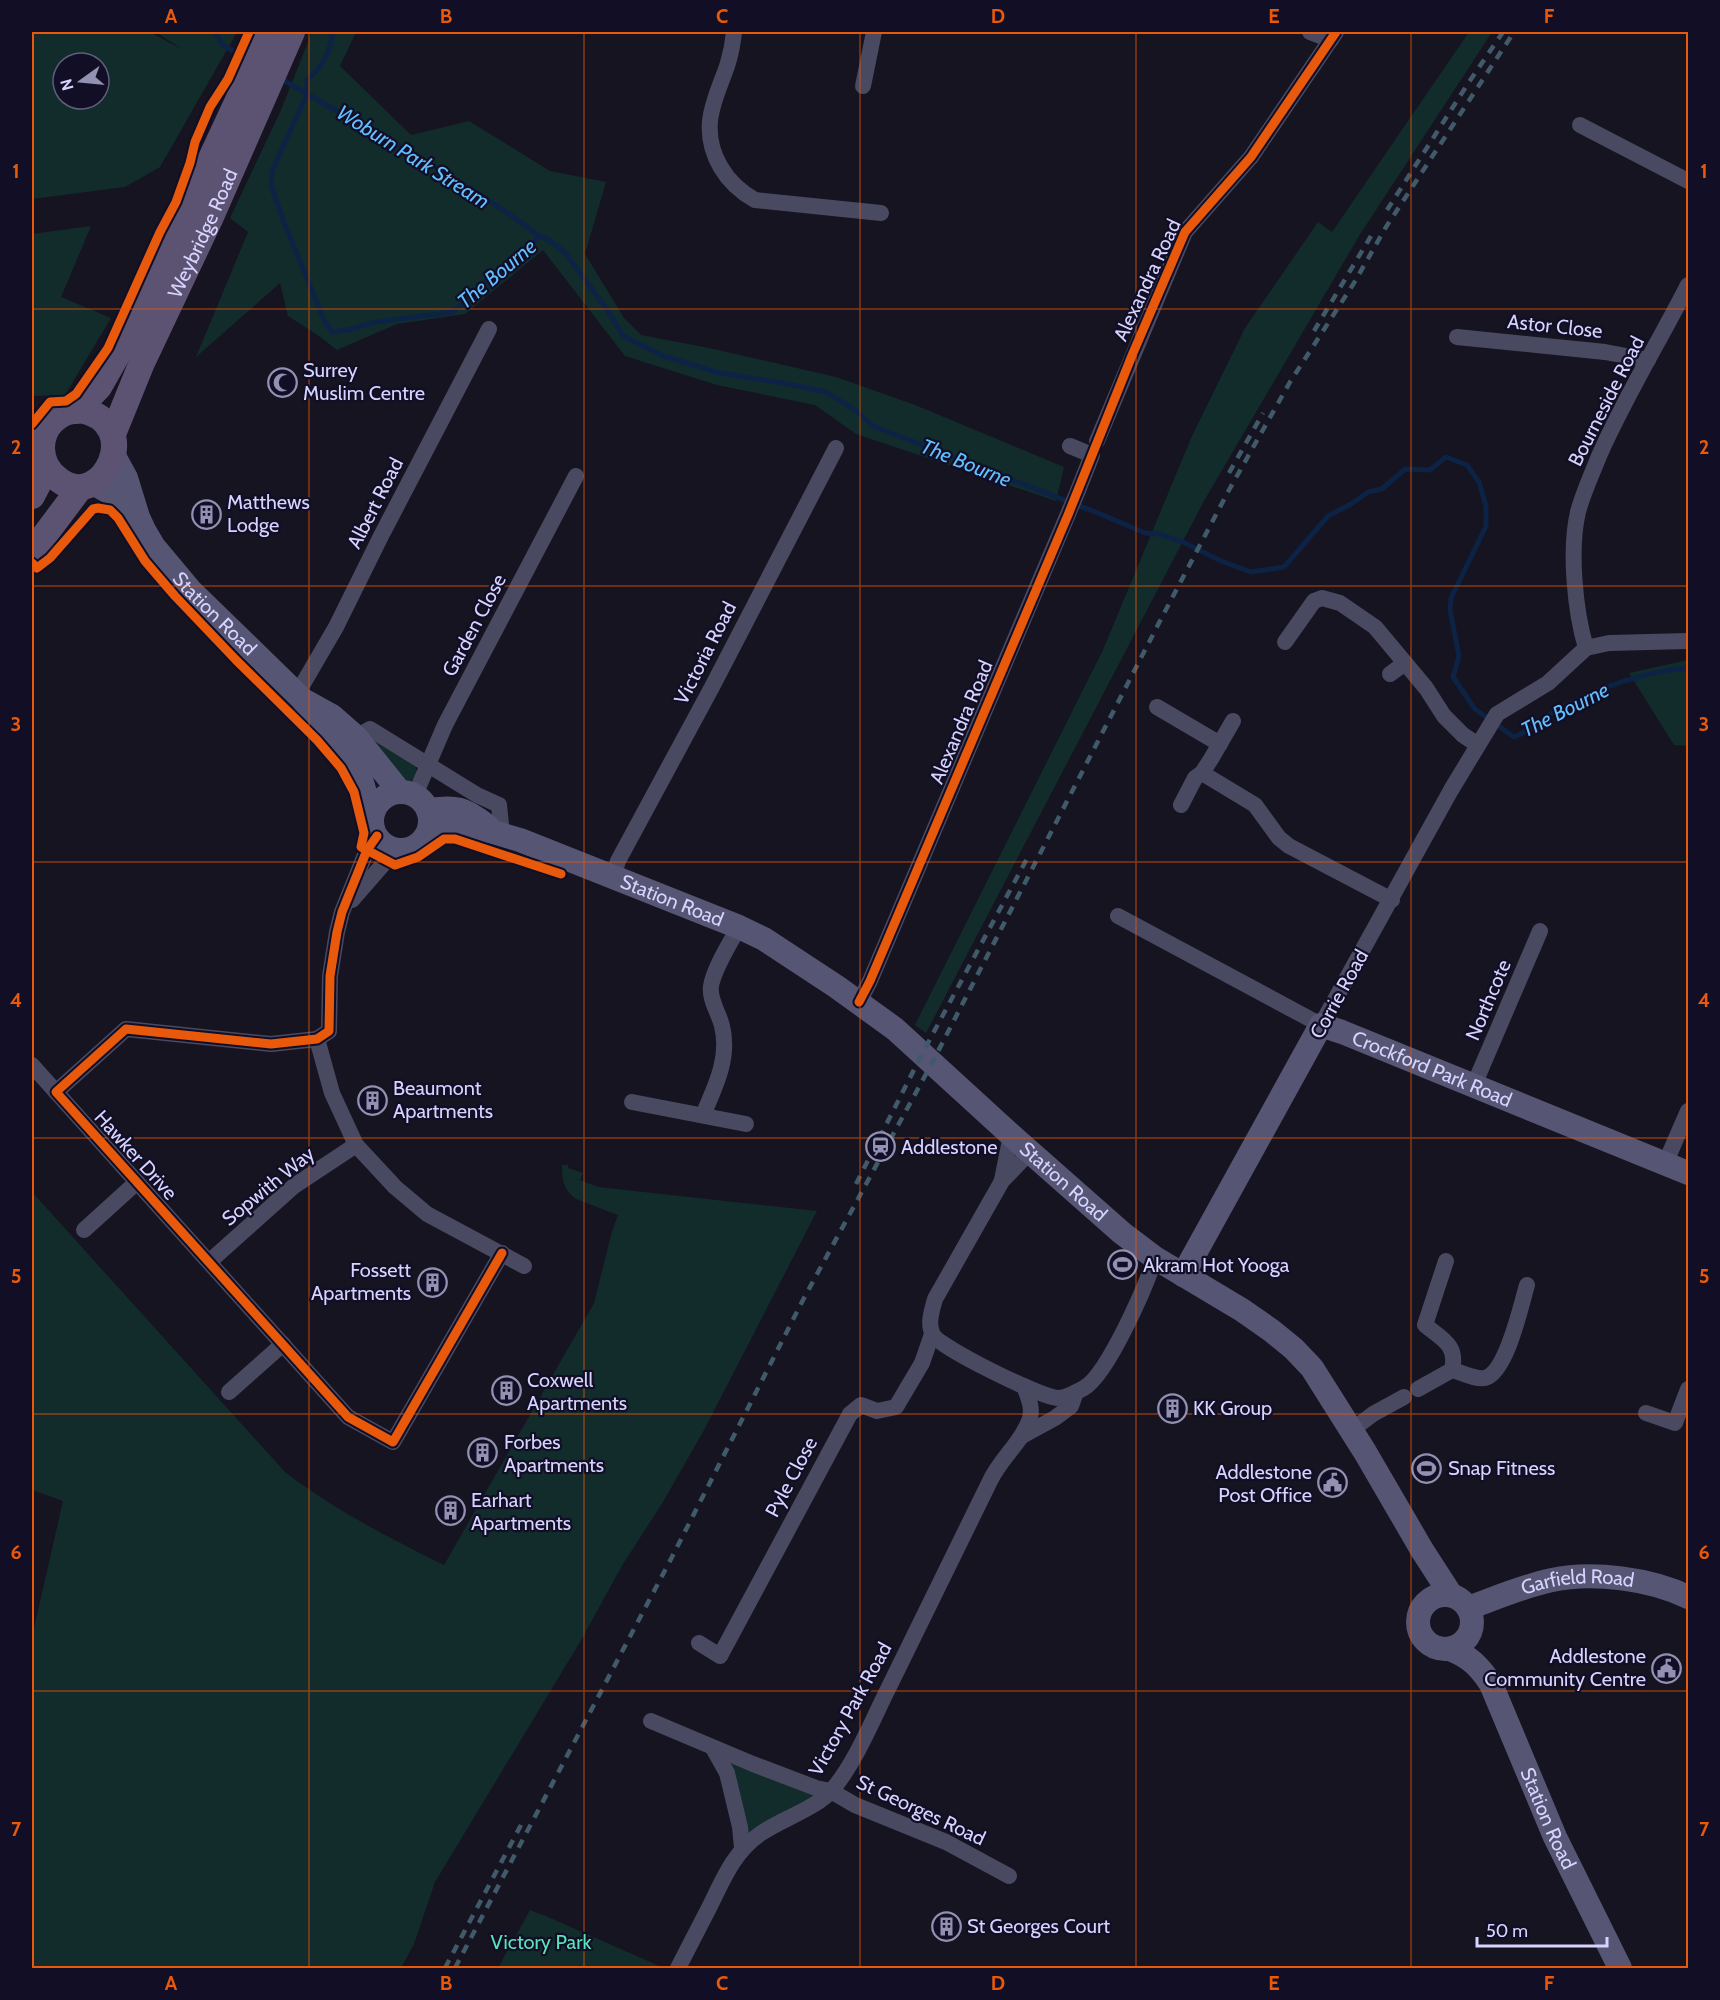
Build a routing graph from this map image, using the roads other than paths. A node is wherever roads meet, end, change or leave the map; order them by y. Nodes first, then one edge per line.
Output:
1 (267, 32) edge
2 (292, 32) edge
3 (734, 32) edge
4 (874, 32) edge
5 (1310, 32) edge
6 (1333, 36) edge
7 (863, 86) dead end
8 (1580, 125) dead end
9 (1689, 181) edge
10 (882, 213) dead end
11 (1689, 285) edge
12 (489, 329) dead end
13 (1457, 337) dead end
14 (1648, 360) junction
15 (76, 411) junction
16 (1097, 441) dead end
17 (113, 445) junction
18 (1070, 446) dead end
19 (836, 448) dead end
20 (47, 467) junction
21 (576, 476) dead end
22 (87, 485) junction
23 (32, 496) edge
24 (138, 517) junction
25 (32, 552) edge
26 (1689, 641) edge
27 (1285, 642) dead end
28 (1587, 648) junction
29 (1405, 663) junction
30 (1390, 674) dead end
31 (300, 697) junction
32 (1157, 707) dead end
33 (1233, 721) dead end
34 (1482, 738) junction
35 (349, 744) junction
36 (1220, 744) junction
37 (429, 765) junction
38 (1202, 773) junction
39 (414, 799) junction
40 (1181, 805) dead end
41 (375, 827) junction
42 (498, 833) junction
43 (426, 836) junction
44 (406, 850) junction
45 (613, 878) junction
46 (1392, 900) junction
47 (342, 912) junction
48 (1118, 916) dead end
49 (739, 927) junction
50 (1540, 931) dead end
51 (859, 1002) junction
52 (1321, 1025) junction
53 (317, 1039) junction
54 (32, 1065) edge
55 (1474, 1086) junction
56 (56, 1092) junction
57 (632, 1102) dead end
58 (1689, 1111) edge
59 (703, 1115) junction
60 (746, 1124) dead end
61 (1011, 1135) junction
62 (356, 1145) junction
63 (1030, 1152) junction
64 (1665, 1164) junction
65 (1689, 1173) edge
66 (1002, 1180) junction
67 (137, 1182) junction
68 (84, 1230) dead end
69 (502, 1253) junction
70 (1155, 1258) junction
71 (1446, 1261) dead end
72 (209, 1262) junction
73 (524, 1266) dead end
74 (1183, 1275) junction
75 (1527, 1285) dead end
76 (932, 1334) junction
77 (283, 1344) junction
78 (1452, 1370) junction
79 (1024, 1386) junction
80 (1689, 1389) edge
81 (229, 1392) dead end
82 (1076, 1392) junction
83 (1646, 1413) dead end
84 (1352, 1430) junction
85 (1022, 1436) junction
86 (1688, 1595) edge
87 (1449, 1601) junction
88 (699, 1643) dead end
89 (1459, 1643) junction
90 (651, 1721) dead end
91 (713, 1748) junction
92 (831, 1791) junction
93 (742, 1848) junction
94 (1009, 1876) dead end
95 (678, 1968) edge
96 (1620, 1968) edge

1 - 15 main road, Weybridge Road
2 - 17 main road, Weybridge Road
3 - 10 street
4 - 7 street
5 - 6 street
6 - 16 street, Alexandra Road
8 - 9 street
11 - 14 street, Bourneside Road
12 - 31 street, Albert Road
13 - 14 street, Astor Close
14 - 28 street, Bourneside Road
15 - 17 main road
15 - 20 main road
17 - 22 main road
17 - 24 main road, Station Road
18 - 51 street, Alexandra Road
19 - 45 street, Victoria Road
20 - 22 main road
20 - 23 main road
21 - 37 street, Garden Close
22 - 24 main road, Station Road
22 - 25 main road
24 - 31 main road, Station Road
26 - 28 street
27 - 29 street
28 - 34 street, Corrie Road
29 - 30 street
29 - 34 street
31 - 35 main road, Station Road
32 - 36 street
33 - 36 street
34 - 46 street, Corrie Road
35 - 37 street
35 - 39 main road, Station Road
35 - 41 main road, Station Road
36 - 38 street
37 - 39 street, Garden Close
37 - 42 street
38 - 40 street
38 - 46 street
39 - 41 main road
39 - 42 main road, Station Road
39 - 43 main road
41 - 44 main road
41 - 47 street
42 - 43 main road, Station Road
42 - 45 main road, Station Road
43 - 44 main road
44 - 47 street
45 - 49 main road, Station Road
46 - 52 street, Corrie Road
47 - 53 street
48 - 52 street, Crockford Park Road
49 - 51 main road, Station Road
49 - 59 street
50 - 55 street, Northcote
51 - 61 main road, Station Road
52 - 55 main road, Crockford Park Road
52 - 74 main road, Corrie Road
53 - 56 street
53 - 62 street
54 - 56 street, Hawker Drive
55 - 64 main road, Crockford Park Road
56 - 67 street, Hawker Drive
57 - 59 street
58 - 64 street
59 - 60 street
61 - 63 main road, Station Road
61 - 66 street
62 - 69 street
62 - 72 street, Sopwith Way
63 - 66 street
63 - 70 main road, Station Road
64 - 65 main road, Crockford Park Road
66 - 76 street
67 - 68 street
67 - 72 street, Hawker Drive
69 - 73 street
69 - 77 street, Hawker Drive
70 - 74 main road, Station Road
70 - 82 street, Victory Park Road
71 - 78 street
72 - 77 street, Hawker Drive
74 - 84 main road, Station Road
75 - 78 street
76 - 79 street
76 - 88 street, Pyle Close
77 - 81 street
78 - 84 street
79 - 82 street
79 - 85 street, Victory Park Road
80 - 83 street
82 - 85 street, Victory Park Road
84 - 87 main road, Station Road
85 - 92 street, Victory Park Road
86 - 87 main road, Garfield Road
87 - 89 main road
87 - 89 main road
89 - 96 main road, Station Road
90 - 91 street, St Georges Road
91 - 92 street, St Georges Road
91 - 93 street
92 - 93 street, Victory Park Road
92 - 94 street, St Georges Road
93 - 95 street, Victory Park Road

